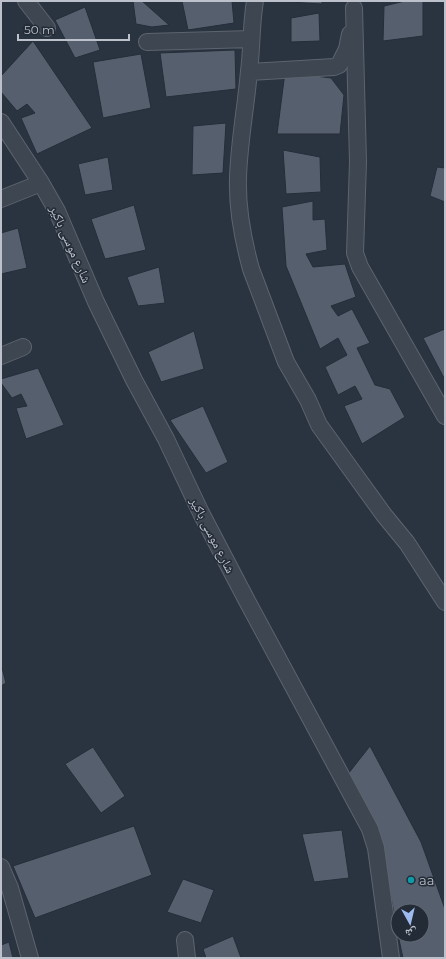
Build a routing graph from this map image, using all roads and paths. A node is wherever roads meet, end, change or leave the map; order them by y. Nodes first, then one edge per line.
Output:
1 (26, 1) edge
2 (255, 1) edge
3 (354, 5) edge
4 (47, 28) dead end
5 (251, 39) junction
6 (147, 42) dead end
7 (249, 72) junction
8 (1, 122) edge
9 (42, 183) junction
10 (1, 199) edge
11 (23, 348) dead end
12 (1, 356) edge
13 (445, 416) edge
14 (445, 602) edge
15 (1, 867) edge
16 (185, 940) dead end
17 (30, 958) edge
18 (187, 958) edge
19 (391, 958) edge

1 - 4 street
2 - 5 street
3 - 7 street
3 - 13 street
5 - 6 street
5 - 7 street
7 - 14 street
8 - 9 street, شارع موسى باكير
9 - 10 street
9 - 19 street, شارع موسى باكير
11 - 12 street
15 - 17 street
16 - 18 street

